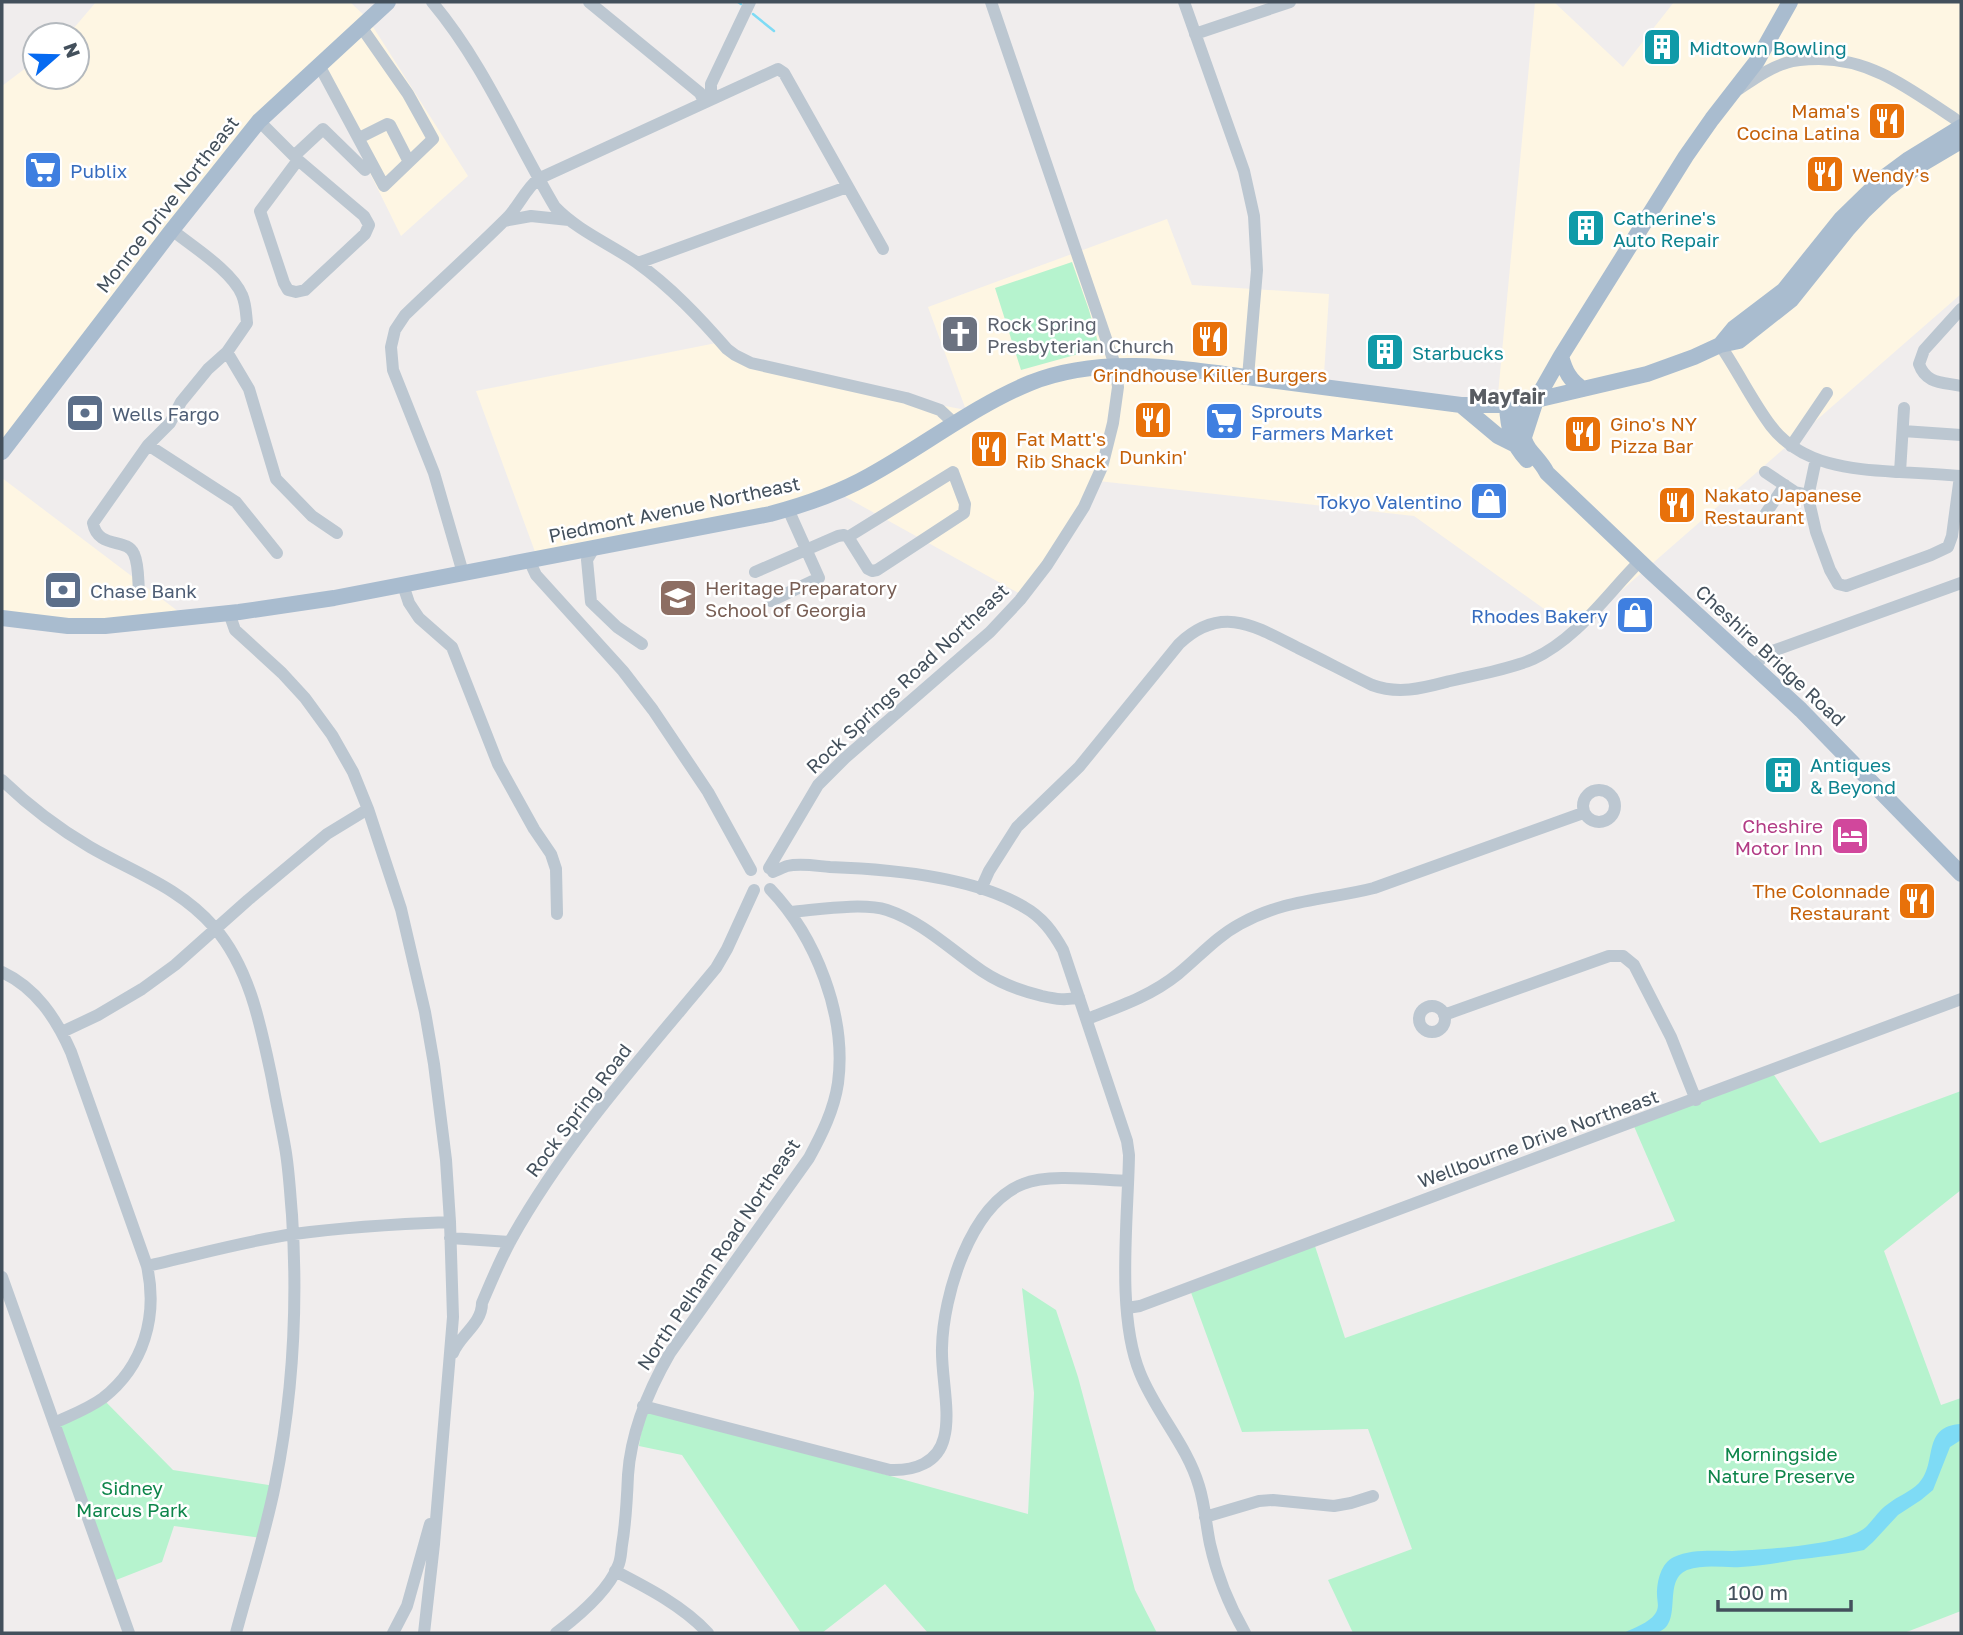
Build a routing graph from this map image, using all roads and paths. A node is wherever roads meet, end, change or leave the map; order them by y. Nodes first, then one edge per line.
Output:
1 (388, 2) edge
2 (432, 2) edge
3 (589, 2) edge
4 (750, 2) edge
5 (991, 2) edge
6 (1184, 2) edge
7 (1290, 2) edge
8 (1790, 2) edge
9 (362, 27) junction
10 (1195, 34) junction
11 (1761, 55) junction
12 (1789, 61) junction
13 (319, 65) junction
14 (1776, 67) junction
15 (1733, 93) junction
16 (709, 100) junction
17 (1938, 107) junction
18 (1961, 115) edge
19 (259, 121) junction
20 (1961, 127) edge
21 (359, 138) junction
22 (1961, 141) edge
23 (296, 158) junction
24 (409, 162) junction
25 (365, 170) dead end
26 (538, 179) junction
27 (847, 187) junction
28 (569, 220) junction
29 (503, 221) junction
30 (172, 230) junction
31 (883, 249) dead end
32 (638, 264) junction
33 (1961, 309) edge
34 (1720, 345) junction
35 (227, 352) junction
36 (1561, 356) junction
37 (1115, 365) junction
38 (1248, 377) junction
39 (1961, 386) edge
40 (1583, 389) junction
41 (1827, 393) dead end
42 (1536, 400) junction
43 (1513, 404) junction
44 (1461, 405) junction
45 (1904, 408) dead end
46 (955, 424) junction
47 (1903, 431) junction
48 (1961, 435) edge
49 (1520, 441) junction
50 (148, 445) junction
51 (1791, 446) junction
52 (2, 452) edge
53 (1816, 459) junction
54 (1765, 472) dead end
55 (1900, 472) junction
56 (1961, 476) edge
57 (1785, 485) junction
58 (1809, 495) junction
59 (788, 509) junction
60 (1762, 519) dead end
61 (337, 533) dead end
62 (848, 537) junction
63 (594, 548) junction
64 (806, 549) junction
65 (277, 553) dead end
66 (529, 560) junction
67 (1640, 561) junction
68 (755, 572) dead end
69 (463, 573) junction
70 (1961, 583) edge
71 (403, 585) junction
72 (139, 592) dead end
73 (771, 601) dead end
74 (229, 613) junction
75 (2, 618) edge
76 (642, 644) dead end
77 (1753, 665) junction
78 (2, 780) edge
79 (369, 809) junction
80 (1583, 813) dead end
81 (751, 870) junction
82 (771, 870) junction
83 (1961, 874) edge
84 (770, 889) junction
85 (981, 889) junction
86 (754, 890) junction
87 (790, 912) junction
88 (557, 914) dead end
89 (216, 929) junction
90 (2, 972) edge
91 (1079, 997) junction
92 (1961, 999) edge
93 (1444, 1015) dead end
94 (1087, 1019) junction
95 (62, 1032) junction
96 (1696, 1100) junction
97 (1128, 1181) junction
98 (450, 1222) junction
99 (293, 1235) junction
100 (450, 1238) junction
101 (510, 1242) junction
102 (147, 1266) junction
103 (2, 1277) edge
104 (482, 1303) junction
105 (1127, 1308) junction
106 (453, 1317) junction
107 (450, 1363) junction
108 (643, 1406) junction
109 (54, 1423) junction
110 (1373, 1496) dead end
111 (437, 1500) junction
112 (1205, 1517) junction
113 (615, 1571) junction
114 (129, 1633) edge
115 (236, 1633) edge
116 (393, 1633) edge
117 (424, 1633) edge
118 (556, 1633) edge
119 (708, 1633) edge
120 (1245, 1633) edge

1 - 9 main road, Monroe Drive Northeast
2 - 26 street
3 - 16 street
4 - 16 street
5 - 37 street, Rock Springs Road Northeast
6 - 10 street
7 - 10 street
8 - 11 main road
9 - 13 main road, Monroe Drive Northeast
9 - 24 street
10 - 38 street
11 - 12 street
11 - 14 street
11 - 15 main road
12 - 14 street
12 - 17 street
13 - 19 main road, Monroe Drive Northeast
13 - 21 street
14 - 15 street
15 - 36 main road
16 - 26 street
16 - 27 street
17 - 18 street
17 - 20 street
19 - 23 street
19 - 30 main road, Monroe Drive Northeast
20 - 34 main road
21 - 24 street
21 - 24 street
22 - 34 main road, Piedmont Avenue Northeast
23 - 23 street
23 - 25 street
26 - 28 street
26 - 29 street
27 - 31 street
27 - 32 street
28 - 29 street
28 - 32 street
29 - 69 street
30 - 35 street
30 - 52 main road, Monroe Drive Northeast
32 - 46 street
33 - 39 street
34 - 40 main road, Piedmont Avenue Northeast
34 - 51 street
35 - 50 street
35 - 61 street
36 - 40 main road
36 - 42 main road
37 - 38 main road, Piedmont Avenue Northeast
37 - 46 main road, Piedmont Avenue Northeast
37 - 82 street, Rock Springs Road Northeast
38 - 44 main road, Piedmont Avenue Northeast
40 - 42 main road, Piedmont Avenue Northeast
41 - 51 street
42 - 43 main road, Piedmont Avenue Northeast
42 - 49 main road
43 - 44 main road, Piedmont Avenue Northeast
43 - 49 main road
44 - 49 main road
45 - 47 street
46 - 59 main road, Piedmont Avenue Northeast
47 - 48 street
47 - 55 street
49 - 67 main road, Cheshire Bridge Road
50 - 65 street
50 - 72 street
51 - 53 street
53 - 55 street
53 - 58 street
54 - 57 street
55 - 56 street
56 - 58 street
57 - 58 street
57 - 60 street
59 - 63 main road, Piedmont Avenue Northeast
59 - 64 street
62 - 62 street
62 - 64 street
63 - 66 main road, Piedmont Avenue Northeast
63 - 76 street
64 - 68 street
64 - 73 street
66 - 69 main road, Piedmont Avenue Northeast
66 - 81 street
67 - 77 main road, Cheshire Bridge Road
67 - 85 street
69 - 71 main road, Piedmont Avenue Northeast
70 - 77 street
71 - 74 main road, Piedmont Avenue Northeast
71 - 88 street
74 - 75 main road, Piedmont Avenue Northeast
74 - 79 street
77 - 83 main road, Cheshire Bridge Road
78 - 89 street
79 - 89 street
79 - 98 street
80 - 94 street
81 - 82 street
81 - 86 street
82 - 84 street
82 - 85 street
84 - 86 street
84 - 87 street, North Pelham Road Northeast
85 - 91 street
86 - 101 street, Rock Spring Road
87 - 91 street
87 - 108 street, North Pelham Road Northeast
89 - 95 street
89 - 99 street
90 - 95 street
91 - 94 street
92 - 96 street, Wellbourne Drive Northeast
93 - 96 street
94 - 97 street
95 - 102 street
96 - 105 street, Wellbourne Drive Northeast
97 - 105 street
97 - 108 street
98 - 99 street
98 - 100 street
99 - 102 street
99 - 115 street
100 - 101 street
100 - 106 street
101 - 104 street, Rock Spring Road
102 - 109 street
103 - 109 street
104 - 106 street
104 - 107 street, Rock Spring Road
105 - 112 street
106 - 107 street
107 - 111 street
108 - 113 street, North Pelham Road Northeast
109 - 114 street
110 - 112 street
111 - 116 street
111 - 117 street
112 - 120 street
113 - 118 street, North Pelham Road Northeast
113 - 119 street

